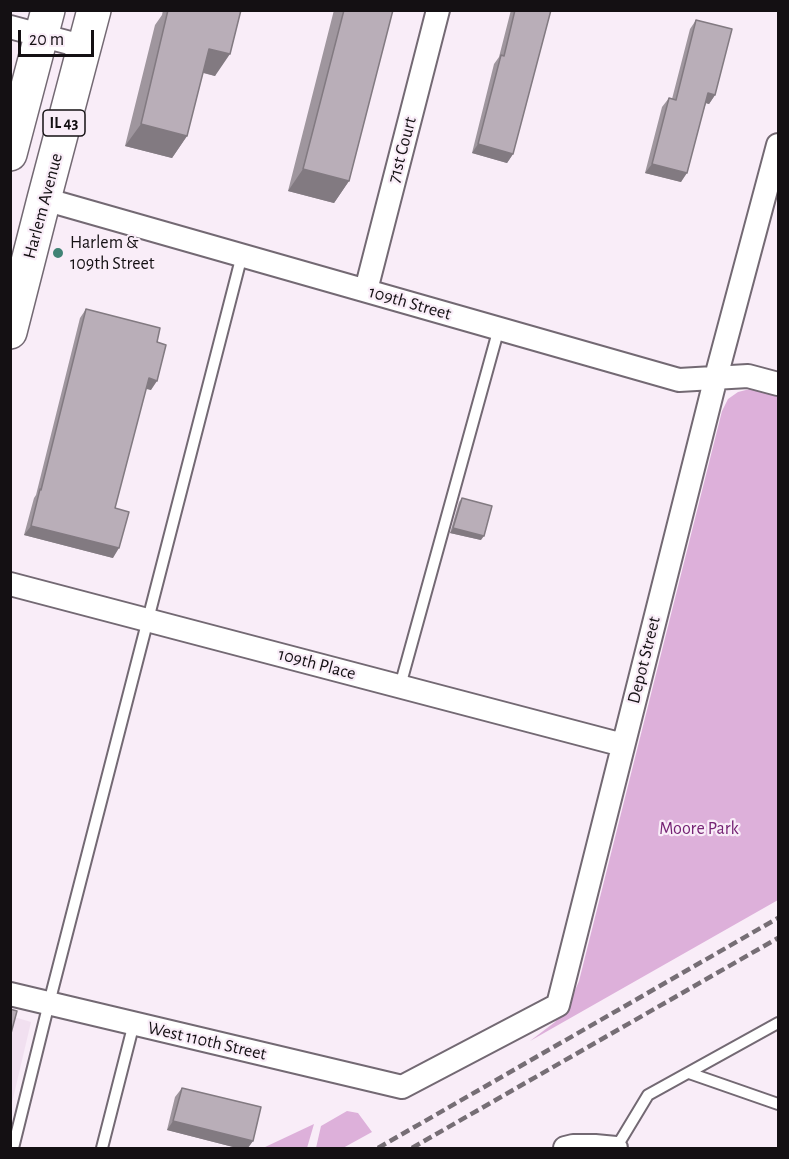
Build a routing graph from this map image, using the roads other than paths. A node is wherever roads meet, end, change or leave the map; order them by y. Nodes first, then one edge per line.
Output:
1 (94, 10) edge
2 (438, 10) edge
3 (33, 24) edge
4 (85, 46) junction
5 (778, 145) edge
6 (10, 154) edge
7 (44, 199) junction
8 (242, 255) junction
9 (366, 290) junction
10 (499, 328) junction
11 (10, 332) edge
12 (716, 377) junction
13 (778, 384) edge
14 (10, 584) edge
15 (148, 619) junction
16 (400, 686) junction
17 (622, 745) junction
18 (10, 994) edge
19 (49, 1003) junction
20 (134, 1023) junction
21 (778, 1023) edge
22 (689, 1073) junction
23 (402, 1087) joint
24 (778, 1104) edge
25 (616, 1148) edge
26 (13, 1149) edge
27 (102, 1149) edge
28 (565, 1149) edge

1 - 4 main road, Harlem Avenue / IL 43
2 - 9 street, 71st Court
3 - 4 street
3 - 6 main road, IL 43
4 - 7 main road, Harlem Avenue / IL 43
5 - 12 street, Depot Street
7 - 8 street, 109th Street
7 - 11 main road, Harlem Avenue / IL 43
8 - 9 street, 109th Street
8 - 15 lane
9 - 10 street, 109th Street
10 - 12 street, 109th Street
10 - 16 lane
12 - 13 street, 109th Street
12 - 17 street, Depot Street
14 - 15 street, 109th Place
15 - 16 street, 109th Place
15 - 19 lane
16 - 17 street, 109th Place
17 - 23 street, Depot Street
18 - 19 street, West 110th Street
19 - 20 street, West 110th Street
19 - 26 lane
20 - 23 street, West 110th Street
20 - 27 lane
21 - 22 lane
22 - 24 lane
22 - 25 lane
25 - 28 street

